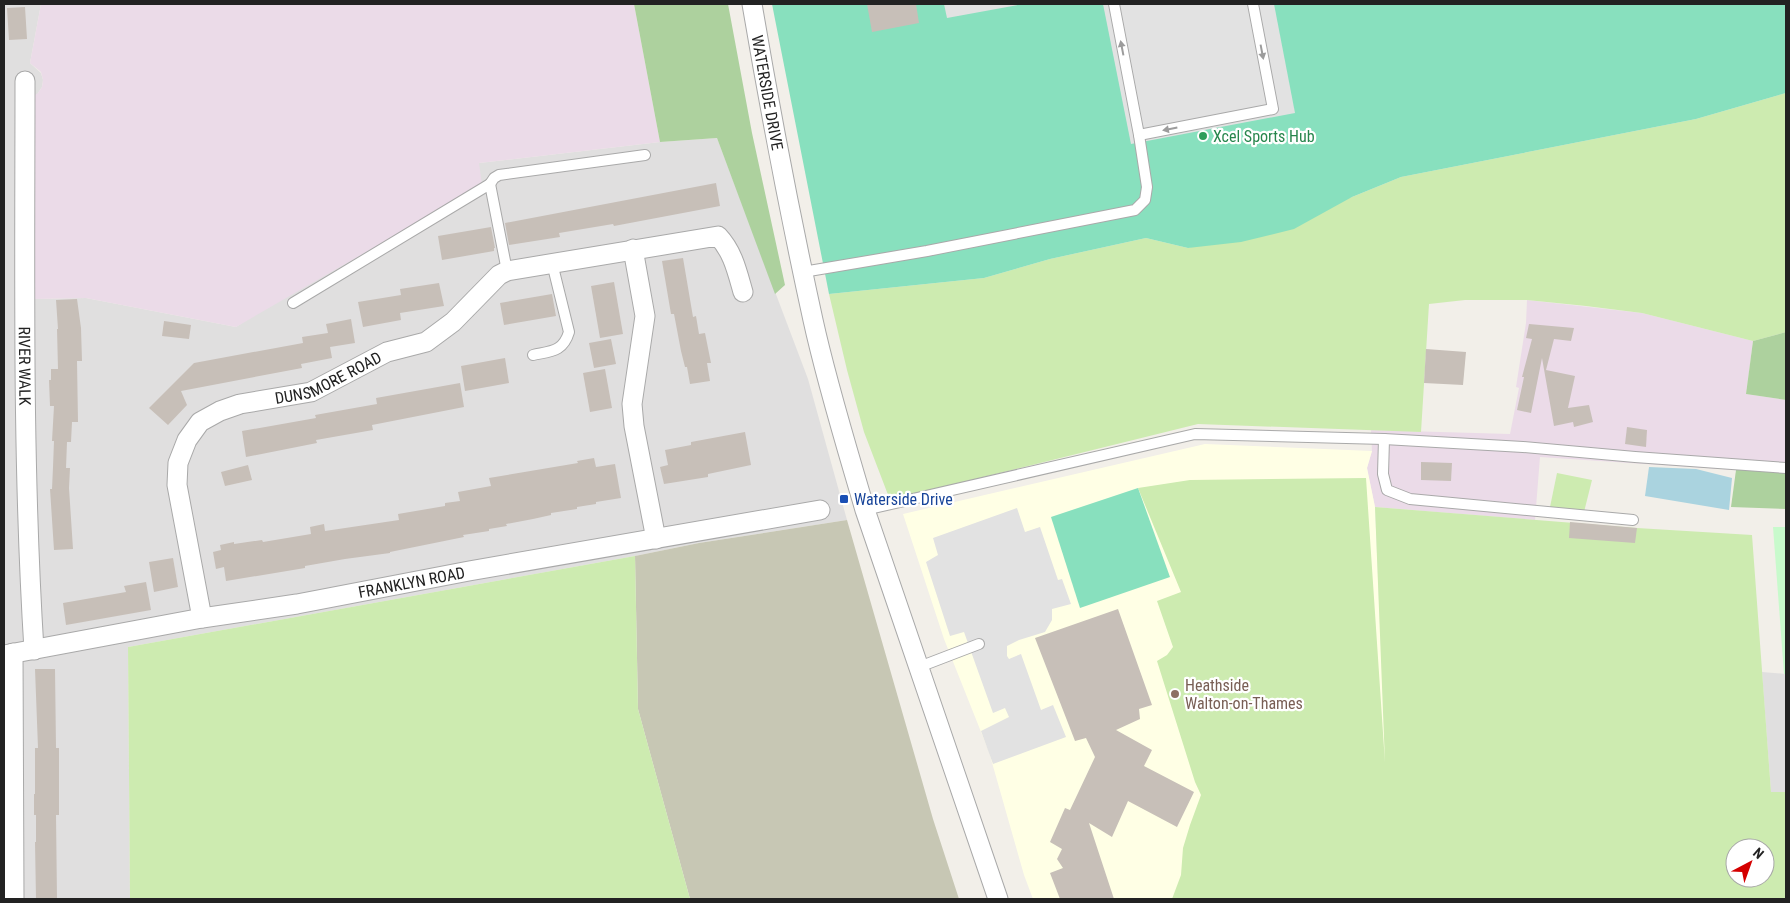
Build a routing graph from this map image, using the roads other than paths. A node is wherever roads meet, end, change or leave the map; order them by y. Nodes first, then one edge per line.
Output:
1 (752, 4) edge
2 (1114, 4) edge
3 (1253, 4) edge
4 (25, 81) dead end
5 (1139, 135) junction
6 (645, 154) dead end
7 (490, 184) junction
8 (633, 249) junction
9 (552, 263) junction
10 (506, 271) junction
11 (803, 272) junction
12 (743, 292) dead end
13 (293, 304) dead end
14 (533, 356) dead end
15 (1384, 438) junction
16 (1786, 468) edge
17 (820, 510) dead end
18 (865, 510) junction
19 (1632, 520) dead end
20 (656, 539) junction
21 (202, 618) junction
22 (979, 644) dead end
23 (34, 650) junction
24 (9, 654) edge
25 (919, 667) junction
26 (14, 899) edge
27 (998, 899) edge

1 - 11 street, WATERSIDE DRIVE
5 -> 2 lane
3 -> 5 lane
4 - 23 street, RIVER WALK
5 - 11 lane
6 - 7 lane
7 - 10 lane
7 - 13 lane
8 - 9 street
8 - 12 street
8 - 20 street
9 - 10 street
9 - 14 lane
10 - 21 street, DUNSMORE ROAD
11 - 18 street, WATERSIDE DRIVE
15 - 16 lane
15 - 18 lane
15 - 19 lane
17 - 20 street, FRANKLYN ROAD
18 - 25 street, WATERSIDE DRIVE
20 - 21 street, FRANKLYN ROAD
21 - 23 street, FRANKLYN ROAD
22 - 25 lane
23 - 24 street, FRANKLYN ROAD
24 - 26 street
25 - 27 street, WATERSIDE DRIVE

